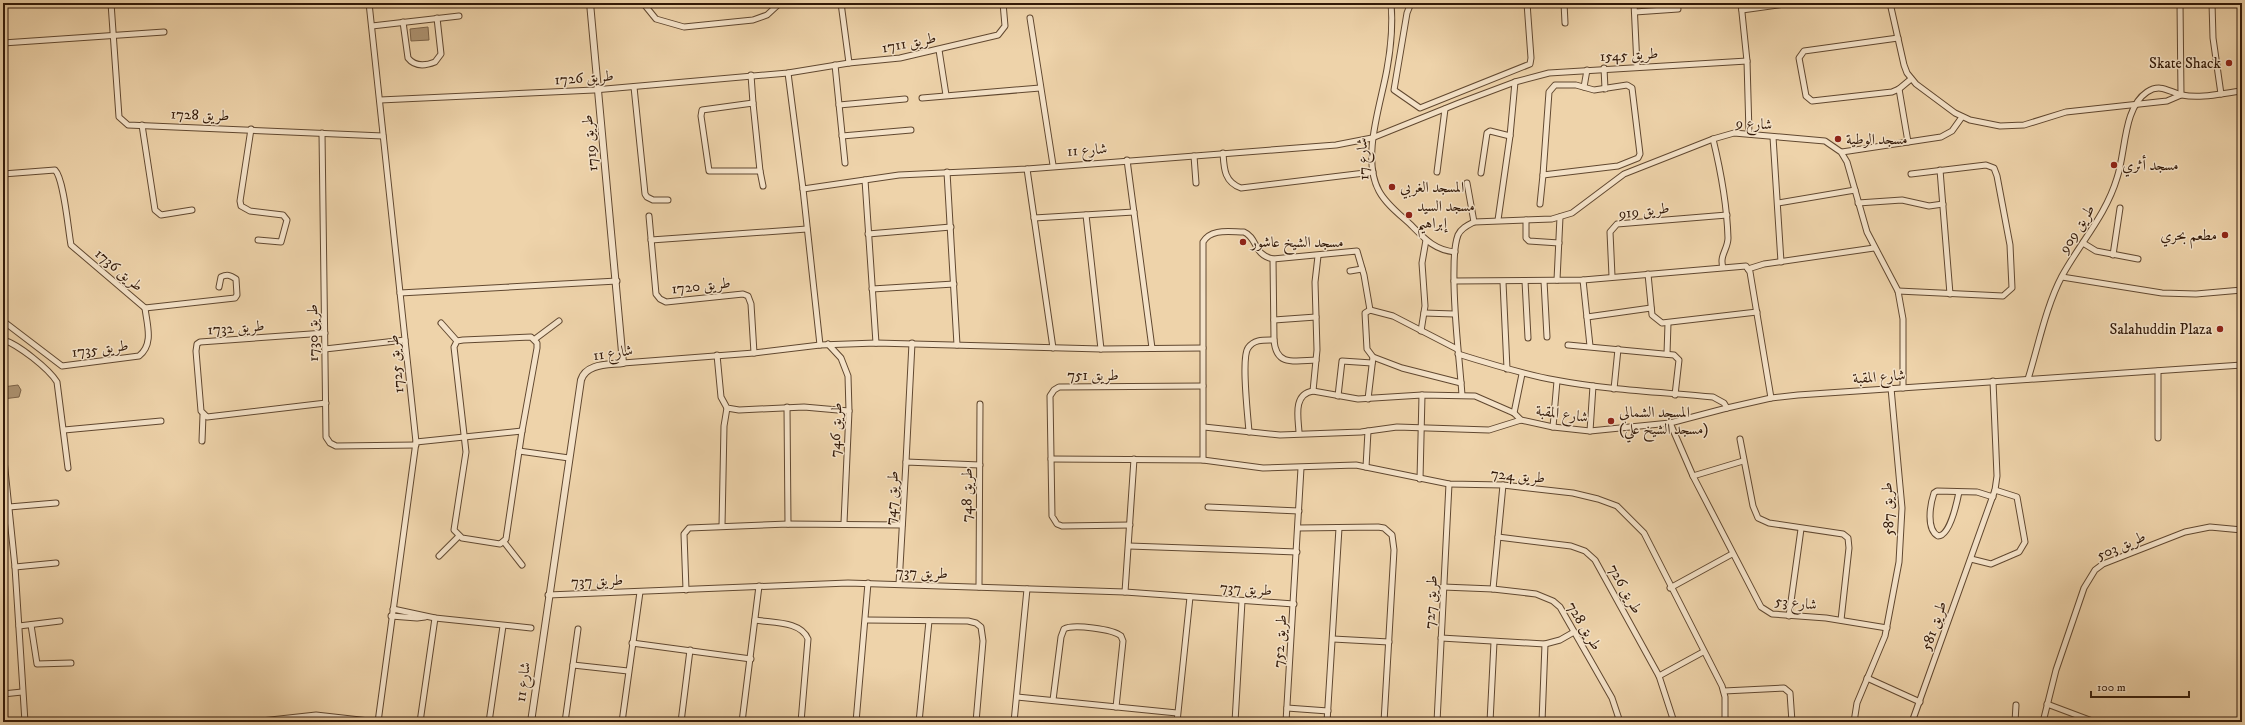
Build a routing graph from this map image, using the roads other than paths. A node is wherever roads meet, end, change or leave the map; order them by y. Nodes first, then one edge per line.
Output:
1 (111, 3) edge
2 (369, 3) edge
3 (590, 3) edge
4 (643, 3) edge
5 (780, 3) edge
6 (841, 3) edge
7 (1003, 3) edge
8 (1391, 3) edge
9 (1411, 3) edge
10 (1527, 3) edge
11 (1564, 3) edge
12 (1634, 3) edge
13 (1741, 3) edge
14 (1792, 3) edge
15 (1890, 3) edge
16 (2180, 3) edge
17 (2212, 3) edge
18 (1678, 9) dead end
19 (1742, 10) junction
20 (1635, 12) junction
21 (459, 16) dead end
22 (437, 18) junction
23 (1030, 18) dead end
24 (403, 22) junction
25 (1565, 23) dead end
26 (372, 26) junction
27 (164, 32) dead end
28 (114, 36) junction
29 (1898, 38) junction
30 (3, 43) edge
31 (939, 50) junction
32 (1747, 61) junction
33 (849, 63) junction
34 (835, 65) junction
35 (1636, 66) junction
36 (1604, 68) junction
37 (1587, 70) junction
38 (788, 73) junction
39 (751, 75) junction
40 (1911, 79) junction
41 (1515, 82) junction
42 (634, 87) junction
43 (1584, 87) junction
44 (1040, 88) junction
45 (1605, 89) junction
46 (1899, 89) junction
47 (598, 90) junction
48 (2242, 91) edge
49 (2221, 94) junction
50 (946, 95) junction
51 (2181, 95) junction
52 (922, 98) dead end
53 (906, 99) dead end
54 (380, 100) junction
55 (753, 103) junction
56 (2136, 104) junction
57 (838, 105) junction
58 (1445, 108) junction
59 (1962, 116) junction
60 (142, 125) junction
61 (250, 129) junction
62 (911, 130) dead end
63 (322, 133) junction
64 (1749, 133) junction
65 (383, 136) junction
66 (842, 136) junction
67 (1510, 136) junction
68 (1773, 137) junction
69 (1372, 138) junction
70 (1713, 139) junction
71 (1908, 142) junction
72 (1842, 152) junction
73 (1223, 153) junction
74 (1194, 156) junction
75 (1127, 160) junction
76 (844, 163) dead end
77 (1053, 165) junction
78 (1027, 169) junction
79 (1940, 170) junction
80 (760, 171) junction
81 (947, 172) junction
82 (1374, 172) junction
83 (1437, 172) dead end
84 (3, 174) edge
85 (1481, 174) dead end
86 (1911, 174) dead end
87 (1543, 175) junction
88 (865, 180) junction
89 (1196, 183) dead end
90 (1467, 183) dead end
91 (763, 186) dead end
92 (803, 189) junction
93 (1855, 190) junction
94 (668, 200) dead end
95 (1778, 203) junction
96 (1858, 203) junction
97 (1540, 204) dead end
98 (1943, 204) junction
99 (2120, 208) dead end
100 (192, 210) dead end
101 (1134, 212) junction
102 (1086, 215) junction
103 (1727, 215) junction
104 (649, 216) dead end
105 (1560, 217) junction
106 (1034, 218) junction
107 (1498, 220) junction
108 (1526, 220) junction
109 (1474, 222) junction
110 (951, 227) junction
111 (807, 229) junction
112 (868, 234) junction
113 (258, 240) dead end
114 (652, 240) junction
115 (1426, 240) junction
116 (1559, 243) junction
117 (2083, 243) junction
118 (1874, 248) junction
119 (1455, 252) junction
120 (2113, 255) junction
121 (1318, 256) junction
122 (1273, 259) junction
123 (2138, 259) dead end
124 (1781, 262) junction
125 (1723, 268) junction
126 (1362, 269) junction
127 (1748, 269) junction
128 (1350, 271) dead end
129 (1648, 274) junction
130 (1612, 276) junction
131 (2062, 277) junction
132 (1557, 280) junction
133 (1583, 280) junction
134 (617, 281) junction
135 (1454, 281) junction
136 (1525, 281) junction
137 (1544, 281) junction
138 (1503, 282) junction
139 (954, 284) junction
140 (219, 288) dead end
141 (872, 289) junction
142 (2242, 290) edge
143 (1898, 291) junction
144 (400, 293) junction
145 (1950, 294) junction
146 (145, 308) junction
147 (1651, 308) junction
148 (1370, 310) junction
149 (1757, 312) junction
150 (1424, 313) junction
151 (1454, 314) junction
152 (1316, 317) junction
153 (1587, 317) junction
154 (1274, 320) junction
155 (559, 321) dead end
156 (441, 323) dead end
157 (1668, 323) junction
158 (4, 325) edge
159 (1421, 331) junction
160 (325, 333) junction
161 (1547, 337) dead end
162 (1528, 338) dead end
163 (535, 339) junction
164 (3, 340) edge
165 (405, 340) junction
166 (1274, 340) junction
167 (457, 341) junction
168 (876, 342) junction
169 (912, 343) junction
170 (828, 344) junction
171 (820, 345) junction
172 (957, 345) junction
173 (1568, 345) dead end
174 (1590, 346) junction
175 (1053, 348) junction
176 (1152, 348) junction
177 (1203, 348) junction
178 (325, 349) junction
179 (1101, 349) junction
180 (1618, 349) junction
181 (1458, 352) junction
182 (754, 353) junction
183 (1667, 354) junction
184 (717, 355) junction
185 (1316, 360) junction
186 (1372, 360) junction
187 (623, 364) junction
188 (2242, 365) edge
189 (1507, 369) junction
190 (2158, 371) junction
191 (1522, 374) junction
192 (2028, 380) junction
193 (1557, 381) junction
194 (1993, 381) junction
195 (1461, 383) junction
196 (1203, 386) junction
197 (1593, 386) junction
198 (1891, 388) junction
199 (1903, 388) junction
200 (1614, 389) junction
201 (1313, 391) junction
202 (1422, 395) junction
203 (1462, 395) junction
204 (1675, 395) junction
205 (1338, 396) junction
206 (1771, 398) junction
207 (1368, 399) junction
208 (326, 403) junction
209 (980, 404) dead end
210 (787, 407) junction
211 (727, 408) junction
212 (1727, 408) junction
213 (849, 411) junction
214 (1514, 413) junction
215 (203, 415) junction
216 (1521, 420) junction
217 (161, 421) dead end
218 (1670, 423) junction
219 (1204, 427) junction
220 (1553, 427) junction
221 (1420, 429) junction
222 (64, 430) junction
223 (1590, 430) junction
224 (522, 431) junction
225 (1368, 431) junction
226 (1249, 432) junction
227 (1299, 432) junction
228 (463, 437) junction
229 (2158, 438) dead end
230 (1740, 439) dead end
231 (202, 441) dead end
232 (416, 444) junction
233 (3, 450) edge
234 (519, 451) junction
235 (569, 458) junction
236 (1051, 458) junction
237 (1134, 459) junction
238 (1203, 460) junction
239 (1744, 461) junction
240 (906, 462) junction
241 (980, 465) junction
242 (1366, 467) junction
243 (68, 468) dead end
244 (1301, 468) junction
245 (1692, 476) junction
246 (1420, 479) junction
247 (1449, 484) junction
248 (1503, 485) junction
249 (1995, 490) junction
250 (1959, 492) junction
251 (1993, 497) junction
252 (56, 503) dead end
253 (9, 507) junction
254 (1208, 507) dead end
255 (1299, 511) junction
256 (844, 523) junction
257 (788, 524) junction
258 (1130, 524) junction
259 (902, 525) junction
260 (722, 526) junction
261 (1298, 528) junction
262 (1339, 528) junction
263 (1801, 529) junction
264 (2242, 530) edge
265 (458, 537) junction
266 (1498, 537) junction
267 (504, 542) junction
268 (1129, 546) junction
269 (1297, 552) junction
270 (1732, 554) junction
271 (439, 556) dead end
272 (1971, 559) junction
273 (56, 563) dead end
274 (522, 565) dead end
275 (16, 567) junction
276 (868, 584) junction
277 (899, 584) junction
278 (759, 586) junction
279 (979, 587) junction
280 (1444, 588) junction
281 (1670, 588) junction
282 (1027, 589) junction
283 (1493, 589) junction
284 (686, 590) junction
285 (640, 592) junction
286 (1125, 592) junction
287 (548, 595) junction
288 (1190, 597) junction
289 (1242, 601) junction
290 (1294, 604) junction
291 (393, 609) junction
292 (391, 616) junction
293 (1789, 616) junction
294 (425, 617) junction
295 (435, 618) junction
296 (755, 620) junction
297 (866, 620) junction
298 (1841, 620) junction
299 (60, 621) dead end
300 (929, 621) junction
301 (30, 625) junction
302 (19, 626) junction
303 (504, 626) junction
304 (531, 628) dead end
305 (1887, 628) junction
306 (578, 629) dead end
307 (1574, 632) junction
308 (1333, 638) junction
309 (1441, 638) junction
310 (1389, 642) junction
311 (1494, 642) junction
312 (632, 643) junction
313 (1545, 644) junction
314 (690, 650) junction
315 (1704, 652) junction
316 (750, 659) junction
317 (71, 663) dead end
318 (573, 665) junction
319 (628, 670) junction
320 (1659, 676) junction
321 (1867, 678) junction
322 (1724, 691) junction
323 (22, 692) junction
324 (3, 694) edge
325 (1017, 697) junction
326 (1053, 700) junction
327 (1920, 702) junction
328 (2047, 704) junction
329 (2016, 705) dead end
330 (1116, 707) junction
331 (1287, 708) junction
332 (1328, 711) junction
333 (1177, 712) junction
334 (25, 722) edge
335 (251, 722) edge
336 (378, 722) edge
337 (420, 722) edge
338 (489, 722) edge
339 (531, 722) edge
340 (565, 722) edge
341 (622, 722) edge
342 (681, 722) edge
343 (742, 722) edge
344 (801, 722) edge
345 (856, 722) edge
346 (919, 722) edge
347 (976, 722) edge
348 (1014, 722) edge
349 (1176, 722) edge
350 (1235, 722) edge
351 (1286, 722) edge
352 (1327, 722) edge
353 (1384, 722) edge
354 (1437, 722) edge
355 (1490, 722) edge
356 (1542, 722) edge
357 (1620, 722) edge
358 (1674, 722) edge
359 (1725, 722) edge
360 (1792, 722) edge
361 (1854, 722) edge
362 (1912, 722) edge
363 (2015, 722) edge
364 (2044, 722) edge
365 (2095, 722) edge

1 - 28 street, طريق 1728
2 - 26 street, طريق 1725
3 - 47 street, طريق 1719
4 - 5 street
6 - 33 street
7 - 31 street, طريق 1711
8 - 69 street, شارع 17
9 - 10 street
11 - 25 street
12 - 20 street
13 - 19 street
14 - 19 street
15 - 29 street
16 - 51 street
17 - 49 street
18 - 20 street
19 - 32 street
20 - 35 street
21 - 22 street
22 - 24 street
22 - 24 street
23 - 44 street
24 - 26 street
26 - 54 street, طريق 1725
27 - 28 street
28 - 30 street
28 - 60 street, طريق 1728
29 - 40 street
29 - 46 street
31 - 33 street, طريق 1711
31 - 50 street
32 - 35 street, طريق 1545
32 - 64 street
33 - 34 street, طريق 1711
34 - 38 street, طريق 1711
34 - 57 street
35 - 36 street, طريق 1545
36 - 37 street, طريق 1545
36 - 45 street
37 - 41 street, طريق 1545
37 - 43 street
38 - 39 street, طريق 1726
38 - 92 street
39 - 42 street, طريق 1726
39 - 55 street
40 - 46 street
40 - 59 street
41 - 58 street, طريق 1545
41 - 67 street
42 - 47 street, طريق 1726
42 - 94 street
43 - 45 street
43 - 87 street
44 - 50 street
44 - 77 street
45 - 87 street
46 - 71 street
47 - 54 street, طريق 1726
47 - 134 street, طريق 1719
48 - 49 street
49 - 51 street
50 - 52 street
51 - 56 street
51 - 56 street, طريق 909
53 - 57 street
54 - 65 street, طريق 1725
55 - 80 street
55 - 80 street
56 - 59 street
56 - 117 street, طريق 909
57 - 66 street
58 - 69 street, طريق 1545
58 - 83 street
59 - 71 street
60 - 61 street, طريق 1728
60 - 100 street
61 - 63 street, طريق 1728
61 - 113 street
62 - 66 street
63 - 65 street, طريق 1728
63 - 160 street, طريق 1730
64 - 68 street, شارع 9
64 - 70 street, شارع 9
65 - 144 street, طريق 1725
66 - 76 street
67 - 85 street
67 - 107 street
68 - 72 street, شارع 9
68 - 95 street
69 - 73 street, شارع 11
69 - 82 street, شارع 17
70 - 103 street
70 - 105 street, شارع 9
71 - 72 street
72 - 93 street
73 - 74 street, شارع 11
73 - 82 street
74 - 75 street, شارع 11
74 - 89 street
75 - 77 street, شارع 11
75 - 101 street
77 - 78 street, شارع 11
78 - 81 street, شارع 11
78 - 106 street
79 - 86 street
79 - 98 street
79 - 145 street
80 - 91 street
81 - 88 street, شارع 11
81 - 110 street
82 - 115 street, شارع 17
84 - 146 street, طريق 1736
87 - 97 street
88 - 92 street, شارع 11
88 - 112 street
90 - 109 street
92 - 111 street
93 - 95 street
93 - 96 street
95 - 124 street
96 - 98 street
96 - 118 street
98 - 145 street
99 - 120 street
101 - 102 street
101 - 176 street
102 - 106 street
102 - 179 street
103 - 125 street
103 - 130 street, طريق 919
104 - 114 street, طريق 1720
105 - 108 street, شارع 9
105 - 116 street
106 - 175 street
107 - 108 street, شارع 9
107 - 109 street, شارع 9
108 - 116 street
109 - 119 street
110 - 112 street
110 - 139 street
111 - 114 street
111 - 171 street
112 - 141 street
114 - 182 street, طريق 1720
115 - 119 street, شارع 17
115 - 150 street
116 - 132 street
117 - 120 street
117 - 131 street, طريق 909
118 - 124 street
118 - 143 street
119 - 135 street
120 - 123 street
121 - 122 street
121 - 126 street
121 - 152 street
122 - 154 street
122 - 177 street
124 - 127 street
125 - 127 street
125 - 129 street
126 - 128 street
126 - 148 street
127 - 149 street
129 - 130 street
129 - 147 street
130 - 133 street
131 - 142 street
131 - 192 street, طريق 909
132 - 133 street
132 - 137 street
133 - 153 street
134 - 144 street
134 - 187 street, طريق 1719
135 - 138 street
135 - 151 street
136 - 137 street
136 - 138 street
136 - 162 street
137 - 161 street
138 - 189 street
139 - 141 street
139 - 172 street
140 - 146 street, طريق 1736
141 - 168 street
143 - 145 street
143 - 199 street
144 - 165 street, طريق 1725
146 - 158 street, طريق 1735
147 - 153 street
147 - 157 street
148 - 159 street
148 - 186 street
149 - 157 street
149 - 206 street
150 - 151 street
150 - 159 street
151 - 181 street
152 - 154 street
152 - 185 street
153 - 174 street
154 - 166 street
155 - 163 street
156 - 167 street
157 - 183 street
159 - 181 street
160 - 178 street, طريق 1730
160 - 215 street, طريق 1732
163 - 167 street
163 - 224 street
164 - 222 street
165 - 178 street
165 - 232 street, طريق 1725
166 - 185 street
166 - 226 street
167 - 228 street
168 - 169 street, شارع 11
168 - 170 street, شارع 11
169 - 172 street, شارع 11
169 - 240 street
170 - 171 street, شارع 11
170 - 213 street, طريق 746
171 - 182 street, شارع 11
172 - 175 street, شارع 11
173 - 174 street
174 - 180 street
175 - 179 street, شارع 11
176 - 177 street, شارع 11
176 - 179 street, شارع 11
177 - 196 street
178 - 208 street, طريق 1730
180 - 183 street
180 - 200 street
181 - 189 street
181 - 195 street
182 - 184 street, شارع 11
183 - 204 street
184 - 187 street, شارع 11
184 - 211 street
185 - 201 street
186 - 195 street
186 - 205 street
186 - 207 street
187 - 235 street, شارع 11
188 - 190 street, شارع المقبة
189 - 191 street
190 - 192 street, شارع المقبة
190 - 229 street
191 - 193 street
191 - 214 street
192 - 194 street, شارع المقبة
193 - 197 street
193 - 220 street
194 - 199 street, شارع المقبة
194 - 249 street, طريق 581
195 - 203 street
196 - 219 street
196 - 236 street, طريق 751
197 - 200 street
197 - 223 street
198 - 199 street, شارع المقبة
198 - 206 street, شارع المقبة
198 - 305 street, طريق 587
200 - 204 street
201 - 205 street, شارع المقبة
201 - 227 street
202 - 203 street, شارع المقبة
202 - 207 street, شارع المقبة
202 - 221 street
203 - 214 street, شارع المقبة
204 - 212 street
205 - 207 street, شارع المقبة
206 - 212 street, شارع المقبة
208 - 215 street
208 - 232 street, طريق 1730
209 - 241 street, طريق 748
210 - 211 street
210 - 213 street
210 - 257 street
211 - 260 street
212 - 218 street, شارع المقبة
213 - 256 street, طريق 746
214 - 216 street, شارع المقبة
215 - 231 street, طريق 1732
216 - 220 street, شارع المقبة
216 - 221 street, شارع المقبة
217 - 222 street
218 - 223 street, شارع المقبة
218 - 245 street, شارع 53
219 - 226 street, شارع المقبة
219 - 238 street
220 - 223 street, شارع المقبة
221 - 225 street, شارع المقبة
221 - 246 street
222 - 243 street
224 - 228 street, طريق 1730
224 - 234 street
225 - 227 street, شارع المقبة
225 - 242 street
226 - 227 street, شارع المقبة
228 - 232 street, طريق 1730
228 - 265 street
230 - 239 street
232 - 291 street, طريق 1725
233 - 253 street
234 - 235 street
234 - 267 street
235 - 287 street, شارع 11
236 - 237 street
236 - 258 street, طريق 751
237 - 238 street
237 - 258 street
238 - 244 street, طريق 724
239 - 245 street
239 - 263 street
240 - 241 street, طريق 747
240 - 259 street, طريق 747
241 - 279 street, طريق 748
242 - 244 street, طريق 724
242 - 246 street, طريق 724
244 - 255 street, طريق 752
245 - 270 street, شارع 53
246 - 247 street, طريق 724
247 - 248 street, طريق 724
247 - 280 street, طريق 727
248 - 266 street
248 - 281 street, طريق 724
249 - 251 street, طريق 581
249 - 272 street
250 - 250 street
250 - 251 street
251 - 272 street, طريق 581
252 - 253 street
253 - 275 street
254 - 255 street
255 - 261 street, طريق 752
256 - 257 street
256 - 259 street
257 - 260 street
258 - 268 street
259 - 277 street, طريق 747
260 - 284 street
261 - 262 street
261 - 269 street, طريق 752
262 - 308 street
262 - 310 street
263 - 293 street
263 - 298 street
264 - 328 street, طريق 503
265 - 267 street
265 - 271 street
266 - 283 street
266 - 320 street, طريق 726
267 - 274 street
268 - 269 street
268 - 286 street
269 - 290 street, طريق 752
270 - 281 street
270 - 293 street, شارع 53
272 - 327 street, طريق 581
273 - 275 street
275 - 302 street
276 - 277 street, طريق 737
276 - 278 street, طريق 737
276 - 297 street
277 - 279 street, طريق 737
278 - 284 street, طريق 737
278 - 296 street
279 - 282 street, طريق 737
280 - 283 street, طريق 728
280 - 309 street, طريق 727
281 - 315 street, طريق 724
282 - 286 street, طريق 737
282 - 325 street
283 - 307 street, طريق 728
284 - 285 street, طريق 737
285 - 287 street, طريق 737
285 - 312 street
286 - 288 street, طريق 737
287 - 339 street, شارع 11
288 - 289 street, طريق 737
288 - 333 street
289 - 290 street, طريق 737
289 - 350 street
290 - 331 street, طريق 752
291 - 292 street, طريق 1725
291 - 294 street
292 - 294 street
292 - 336 street, طريق 1725
293 - 298 street, شارع 53
294 - 295 street
295 - 303 street
295 - 337 street
296 - 316 street
296 - 344 street
297 - 300 street
297 - 345 street
298 - 305 street, شارع 53
299 - 301 street
300 - 346 street
300 - 347 street
301 - 302 street
301 - 317 street
302 - 323 street
303 - 304 street
303 - 338 street
305 - 321 street
306 - 318 street
307 - 313 street
307 - 357 street, طريق 728
308 - 310 street
308 - 332 street
309 - 311 street
309 - 354 street, طريق 727
310 - 353 street
311 - 313 street
311 - 355 street
312 - 314 street
312 - 319 street
313 - 356 street
314 - 316 street
314 - 342 street
315 - 320 street
315 - 322 street, طريق 724
316 - 343 street
318 - 319 street
318 - 340 street
319 - 341 street
320 - 358 street, طريق 726
321 - 327 street
321 - 361 street
322 - 359 street, طريق 724
322 - 360 street
323 - 324 street
323 - 334 street
325 - 326 street
325 - 348 street
326 - 330 street
326 - 330 street
327 - 362 street, طريق 581
328 - 364 street, طريق 503
328 - 365 street
329 - 363 street
330 - 333 street
331 - 332 street
331 - 351 street, طريق 752
332 - 352 street
333 - 349 street
335 - 336 street

